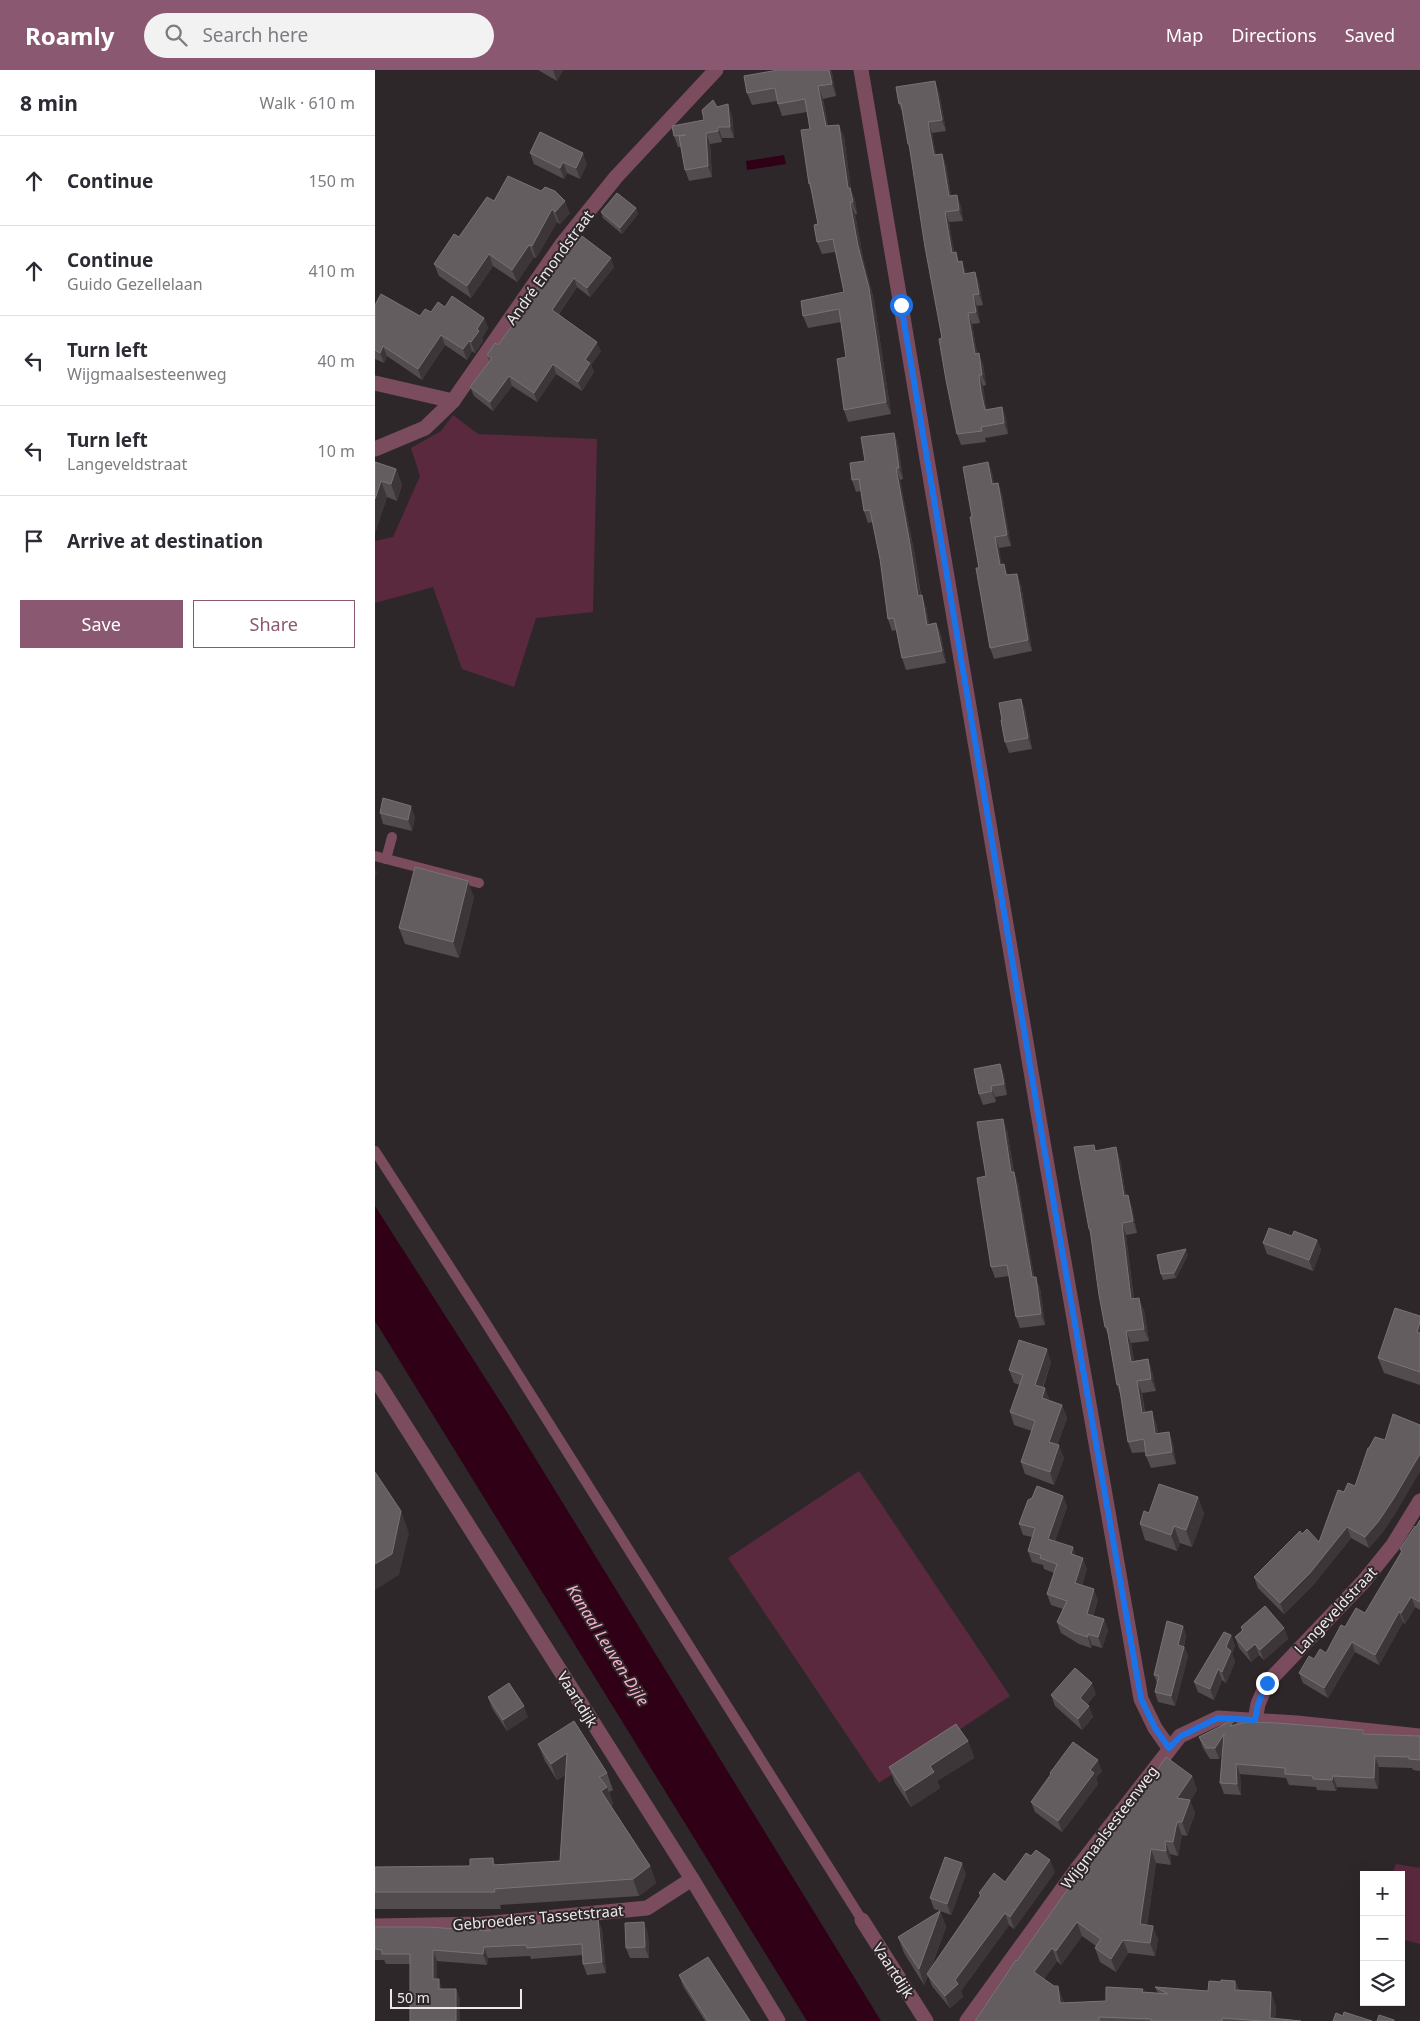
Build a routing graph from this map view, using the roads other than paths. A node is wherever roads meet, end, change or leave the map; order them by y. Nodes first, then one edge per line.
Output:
1 (716, 70) edge
2 (861, 70) edge
3 (375, 383) edge
4 (453, 401) junction
5 (375, 450) edge
6 (392, 838) dead end
7 (375, 856) edge
8 (386, 859) junction
9 (479, 883) dead end
10 (375, 1151) edge
11 (375, 1378) edge
12 (1420, 1501) edge
13 (1255, 1720) junction
14 (1420, 1736) edge
15 (1169, 1748) junction
16 (692, 1879) junction
17 (861, 1920) joint
18 (375, 1926) edge
19 (778, 2021) edge
20 (926, 2021) edge
21 (967, 2021) edge

1 - 4 street, André Emondstraat
2 - 15 street
3 - 4 street
4 - 5 street, André Emondstraat
6 - 8 lane
7 - 8 lane
8 - 9 lane
10 - 17 lane
11 - 16 street, Vaartdijk
12 - 13 street, Langeveldstraat
13 - 14 street, Wijgmaalsesteenweg
13 - 15 street, Wijgmaalsesteenweg
15 - 21 street, Wijgmaalsesteenweg
16 - 18 street, Gebroeders Tassetstraat
16 - 19 street, Vaartdijk
17 - 20 street, Vaartdijk

